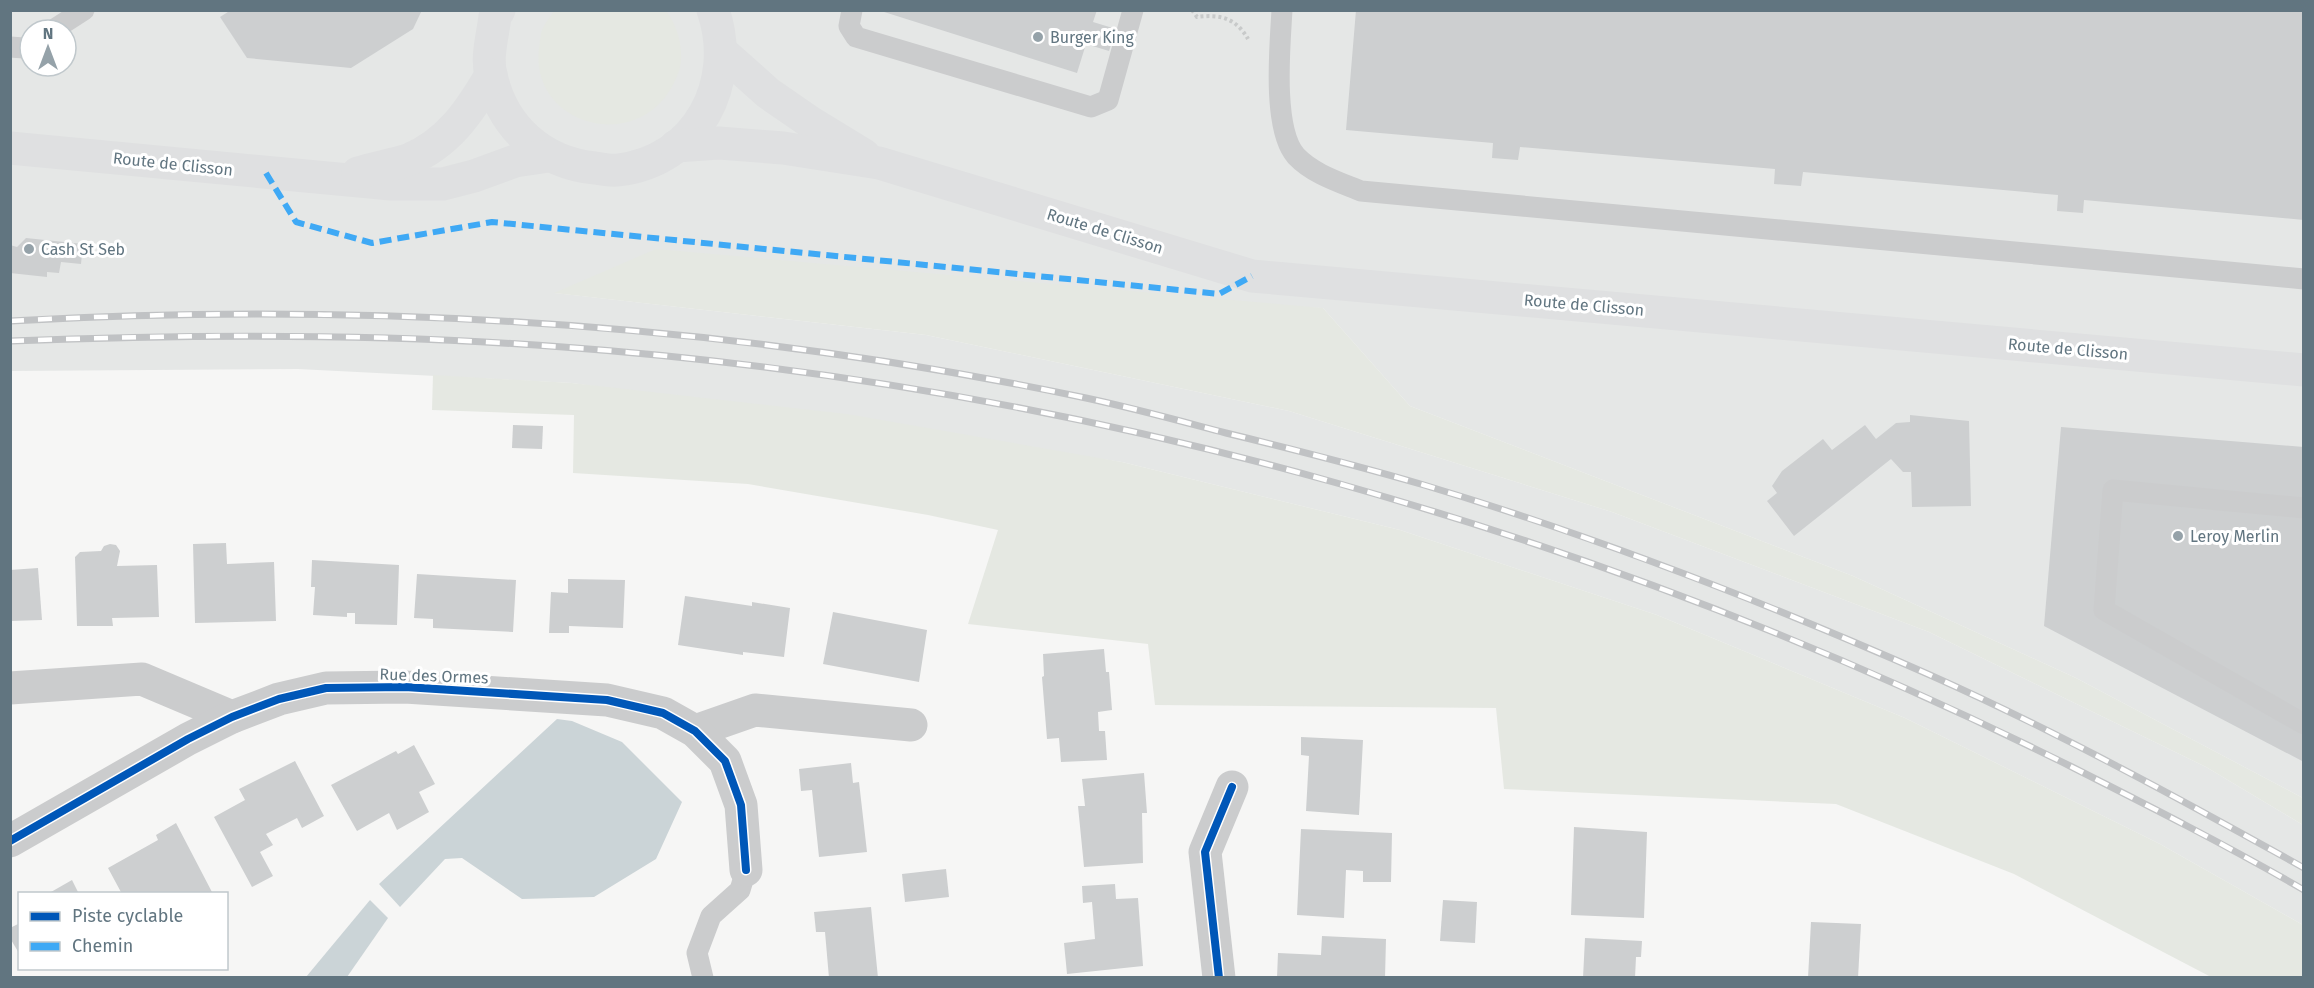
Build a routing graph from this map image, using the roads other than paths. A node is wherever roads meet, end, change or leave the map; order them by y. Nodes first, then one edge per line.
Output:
1 (499, 10) edge
2 (713, 10) edge
3 (852, 10) edge
4 (1133, 10) edge
5 (1282, 10) edge
6 (722, 52) junction
7 (490, 75) junction
8 (676, 146) junction
9 (10, 148) edge
10 (549, 156) junction
11 (879, 163) junction
12 (336, 178) junction
13 (2304, 279) edge
14 (2304, 370) edge
15 (2304, 508) edge
16 (10, 688) edge
17 (232, 717) junction
18 (2304, 724) edge
19 (911, 725) dead end
20 (695, 731) junction
21 (1232, 787) dead end
22 (10, 841) edge
23 (746, 870) joint
24 (703, 978) edge
25 (1219, 978) edge

1 - 7 main road
2 - 6 main road
3 - 4 lane
5 - 13 lane
6 - 8 main road
6 - 11 main road, Route de Clisson
7 - 10 main road
7 - 12 main road, Route de Clisson
8 - 10 main road
8 - 11 main road, Route de Clisson
9 - 12 main road, Route de Clisson
10 - 12 main road, Route de Clisson
11 - 14 main road, Route de Clisson
15 - 18 lane
16 - 17 street
17 - 20 street, Rue des Ormes
17 - 22 street, Rue des Ormes
19 - 20 street
20 - 23 street, Rue des Ormes
21 - 25 street
23 - 24 lane, Rue des Ormes

